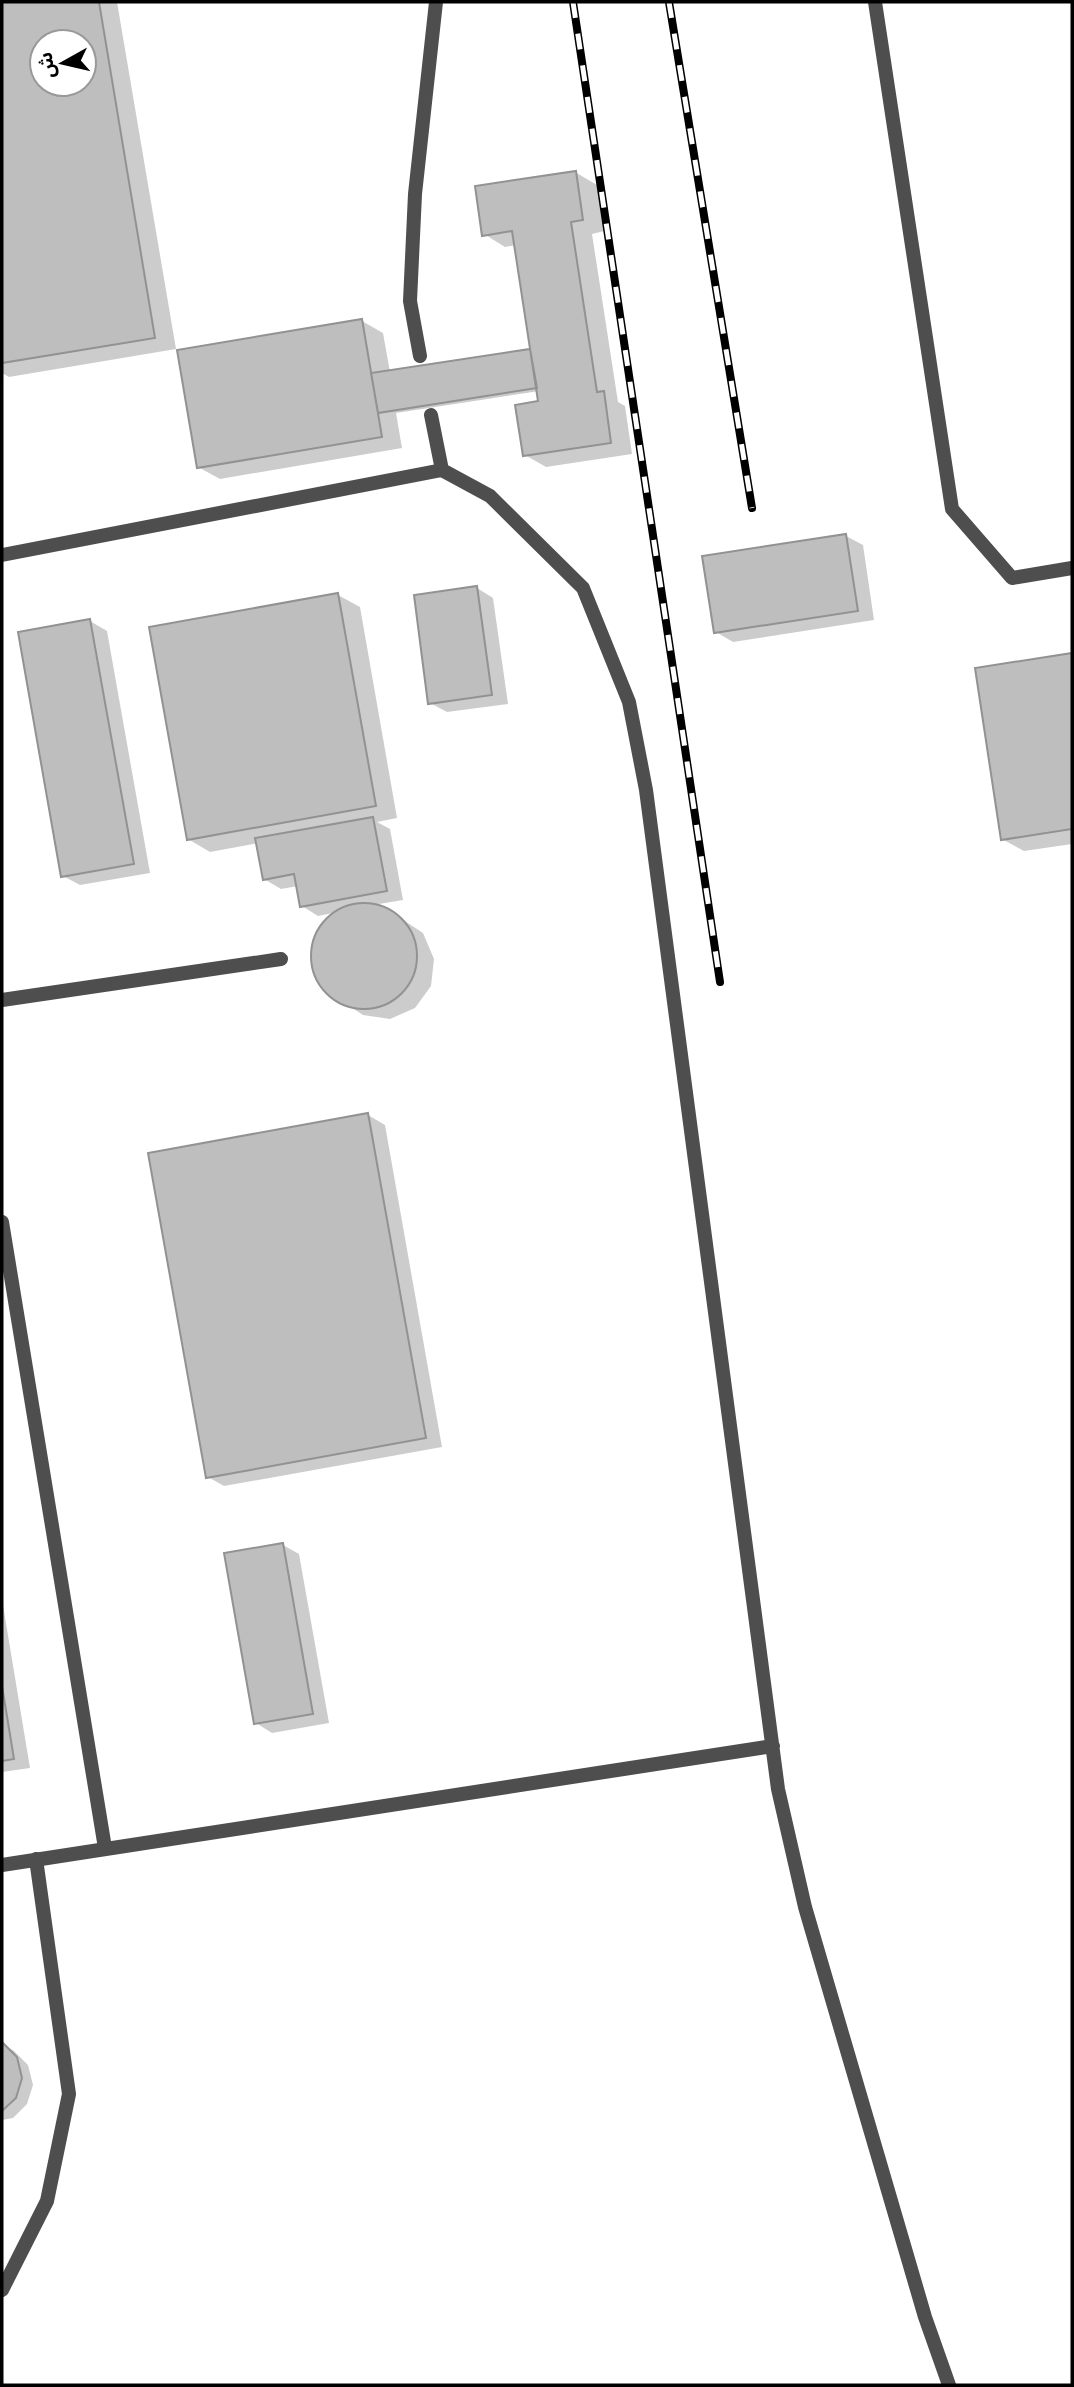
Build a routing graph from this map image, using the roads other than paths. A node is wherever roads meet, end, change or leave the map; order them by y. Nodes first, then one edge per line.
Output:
1 (436, 2) edge
2 (876, 2) edge
3 (420, 356) dead end
4 (431, 415) dead end
5 (442, 470) junction
6 (2, 555) edge
7 (1072, 568) edge
8 (281, 959) dead end
9 (2, 1000) edge
10 (2, 1222) edge
11 (773, 1746) junction
12 (105, 1848) junction
13 (36, 1859) junction
14 (2, 1865) edge
15 (2, 2290) edge
16 (950, 2385) edge

1 - 3 lane
2 - 7 lane
4 - 5 lane
5 - 6 lane
5 - 11 lane
8 - 9 lane
10 - 12 lane
11 - 12 lane
11 - 16 lane
12 - 13 lane
13 - 14 lane
13 - 15 lane

